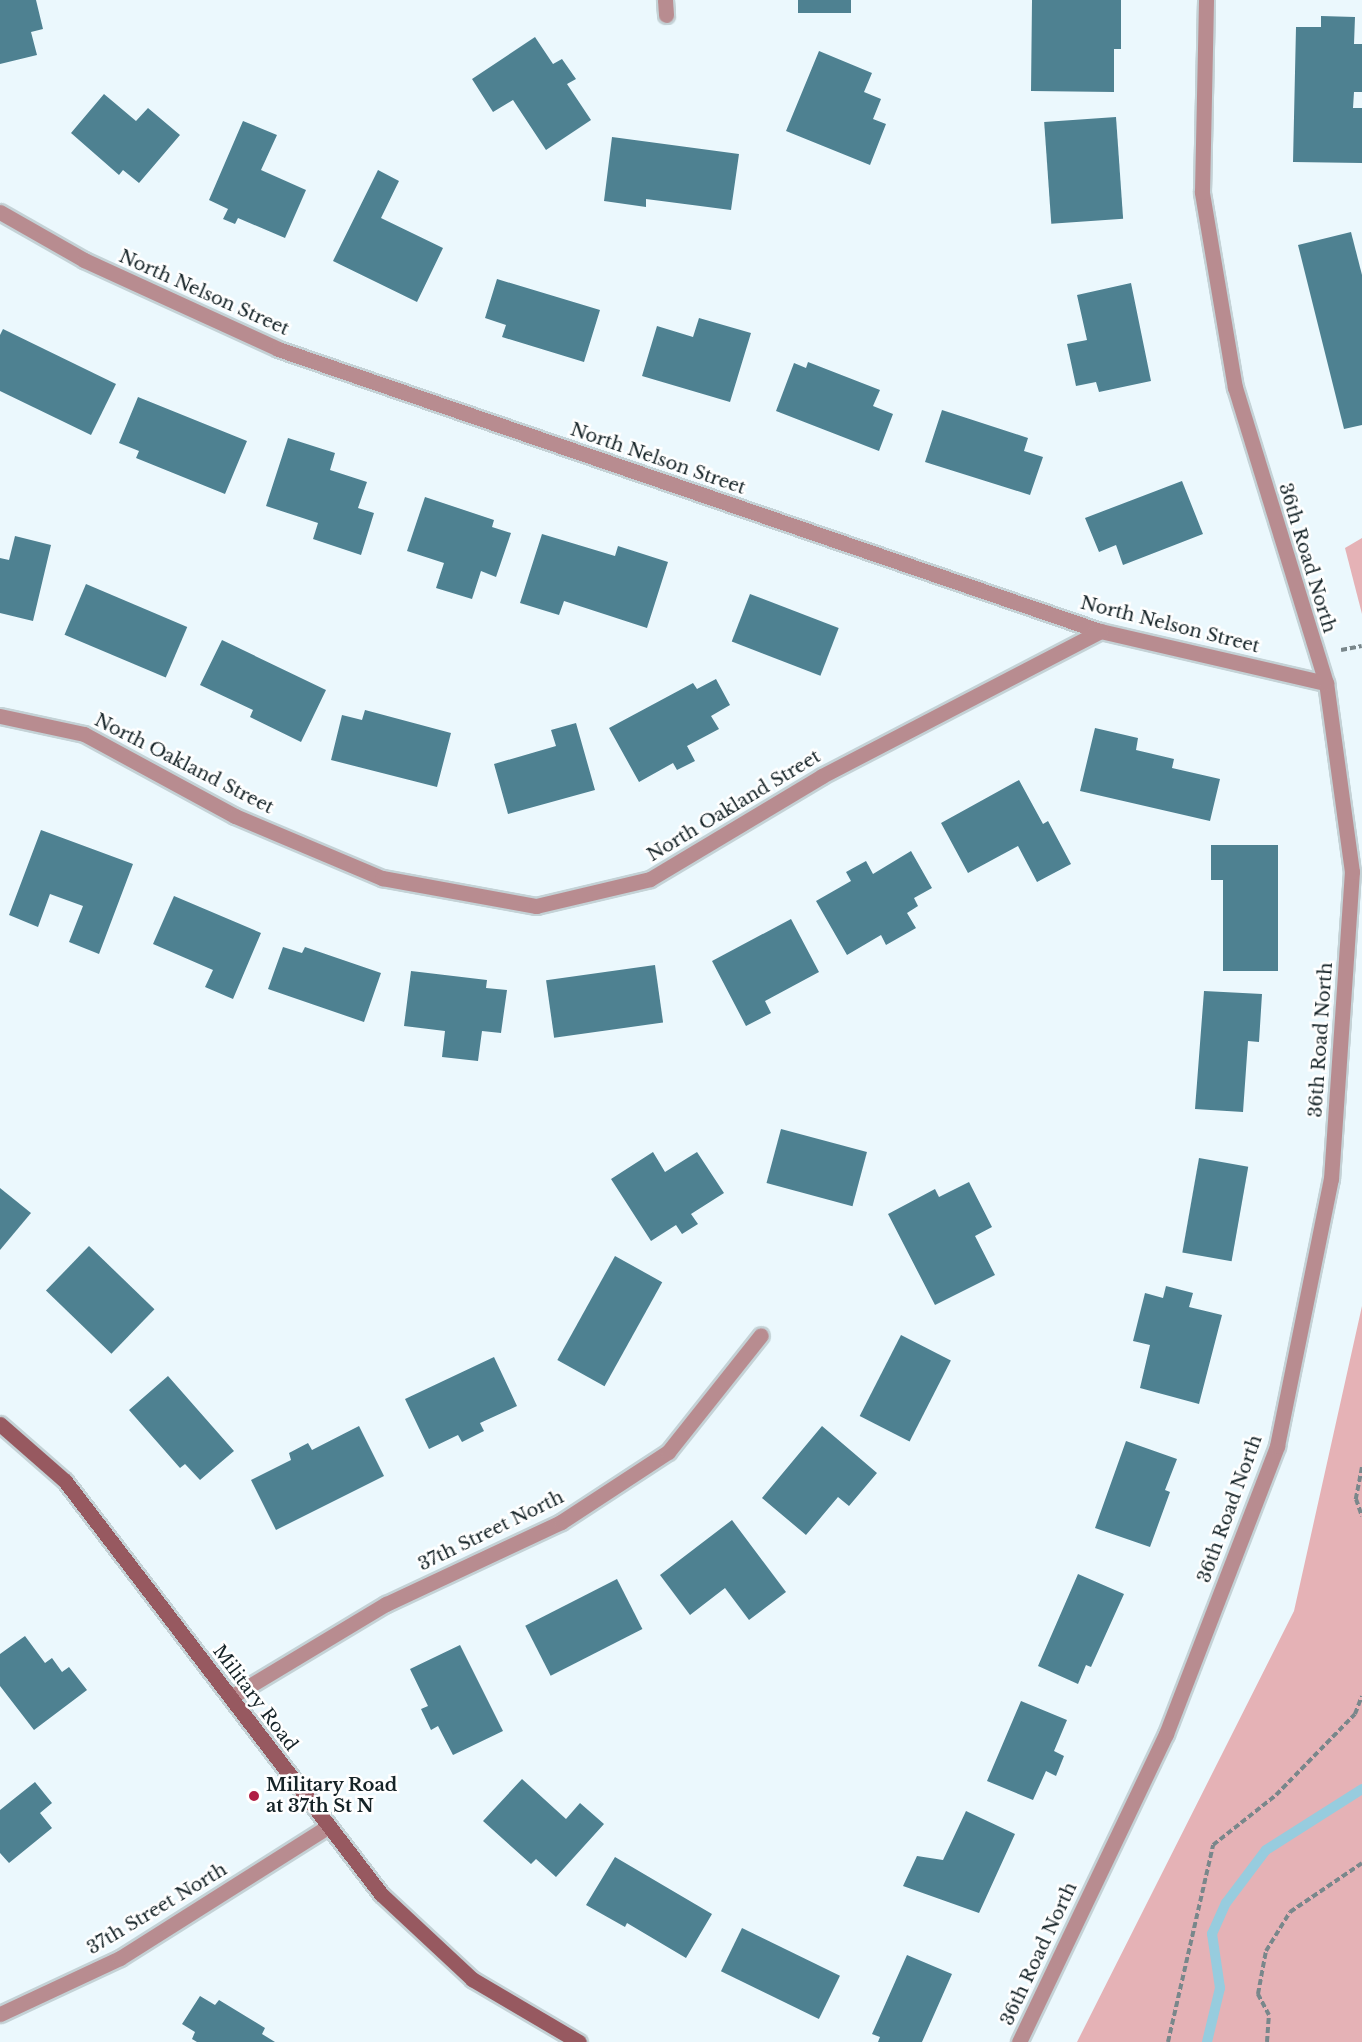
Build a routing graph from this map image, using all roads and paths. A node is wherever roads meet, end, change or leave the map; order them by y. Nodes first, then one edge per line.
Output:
1 (1206, 0) edge
2 (0, 212) edge
3 (1100, 631) junction
4 (1326, 683) junction
5 (0, 716) edge
6 (761, 1335) dead end
7 (0, 1424) edge
8 (1362, 1467) edge
9 (1362, 1516) edge
10 (1362, 1696) edge
11 (231, 1697) junction
12 (327, 1827) junction
13 (1362, 1863) edge
14 (0, 2014) edge
15 (579, 2042) edge
16 (1019, 2042) edge
17 (1168, 2042) edge
18 (1267, 2042) edge

1 - 4 street, 36th Road North
2 - 3 street, North Nelson Street
3 - 4 street, North Nelson Street
3 - 5 street, North Oakland Street
4 - 16 street, 36th Road North
6 - 11 street, 37th Street North
7 - 11 main road, Military Road
8 - 9 path
10 - 17 path
11 - 12 main road, Military Road
12 - 14 street, 37th Street North
12 - 15 main road, Military Road
13 - 18 path

